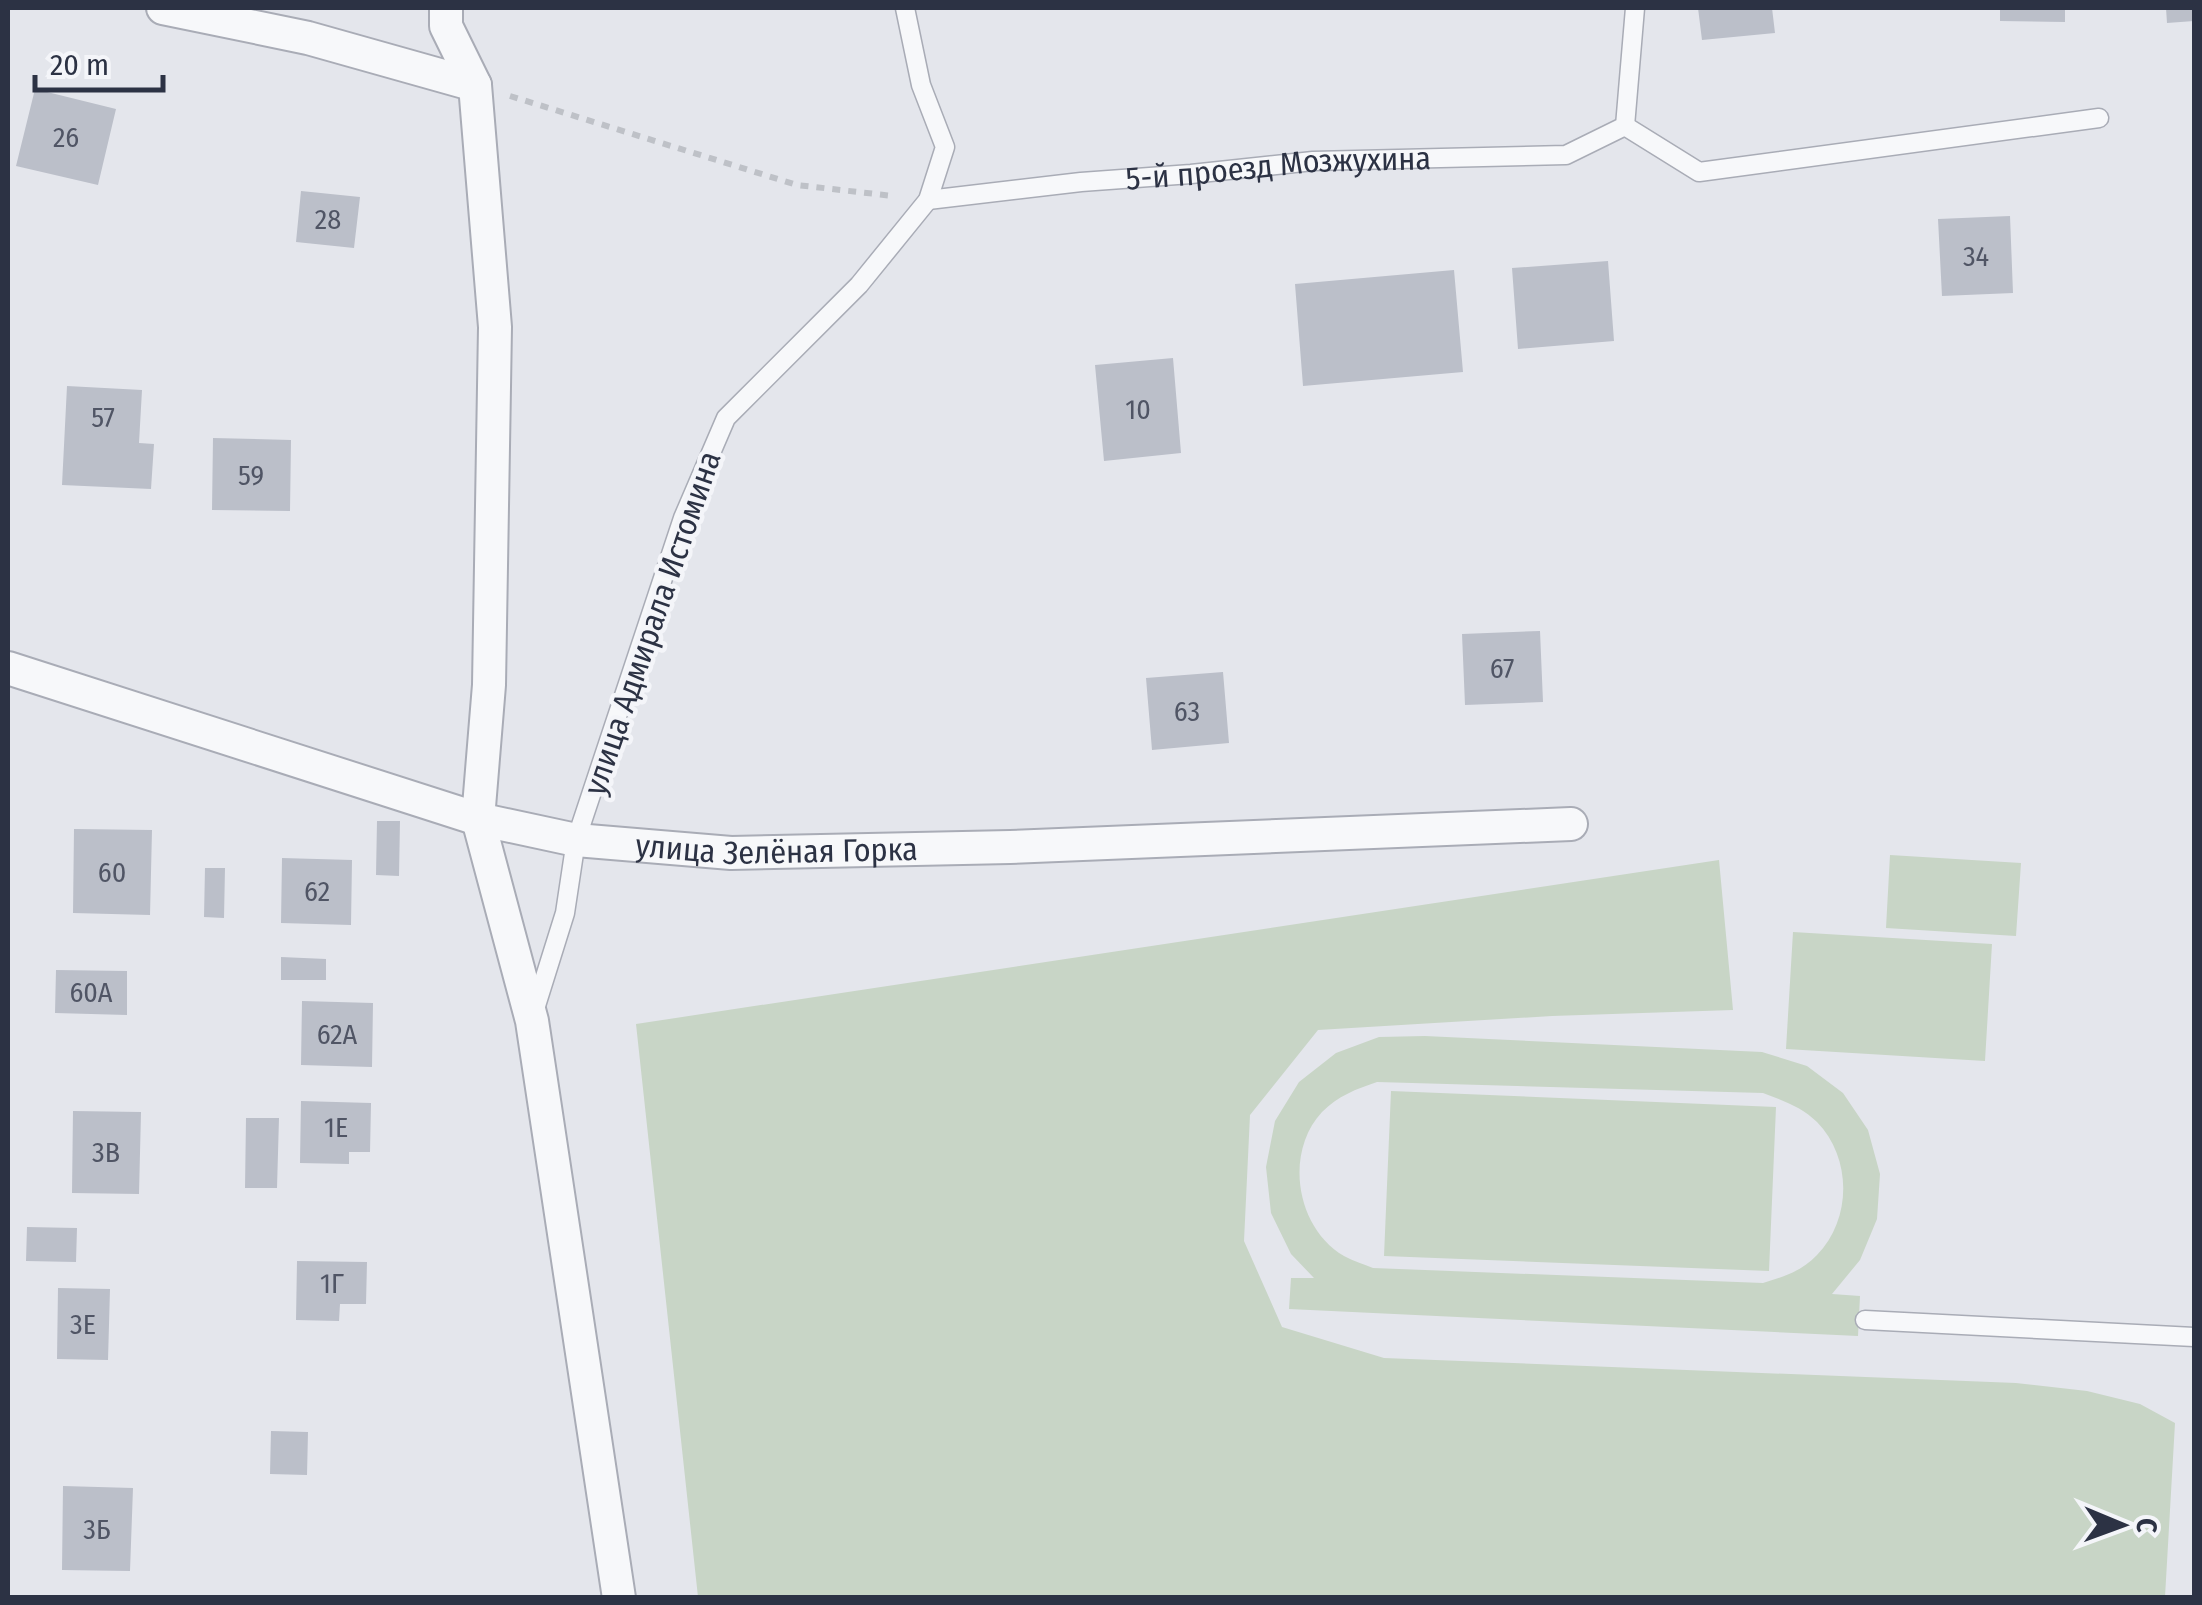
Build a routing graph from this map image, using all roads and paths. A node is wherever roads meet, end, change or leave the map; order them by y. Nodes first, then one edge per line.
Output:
1 (164, 8) edge
2 (446, 8) edge
3 (905, 8) edge
4 (1635, 8) edge
5 (475, 85) junction
6 (2099, 118) dead end
7 (1625, 126) junction
8 (928, 200) junction
9 (8, 668) edge
10 (478, 819) junction
11 (1571, 824) dead end
12 (576, 840) junction
13 (532, 1020) junction
14 (1865, 1320) dead end
15 (2194, 1337) edge
16 (619, 1598) edge

1 - 5 street
2 - 5 street
3 - 8 lane, улица Адмирала Истомина
4 - 7 lane
5 - 8 path
5 - 10 street
6 - 7 lane
7 - 8 lane, 5-й проезд Мозжухина
8 - 12 lane, улица Адмирала Истомина
9 - 10 street, улица Зелёная Горка
10 - 12 street, улица Зелёная Горка
10 - 13 street
11 - 12 street, улица Зелёная Горка
12 - 13 lane, улица Адмирала Истомина
13 - 16 street
14 - 15 lane

